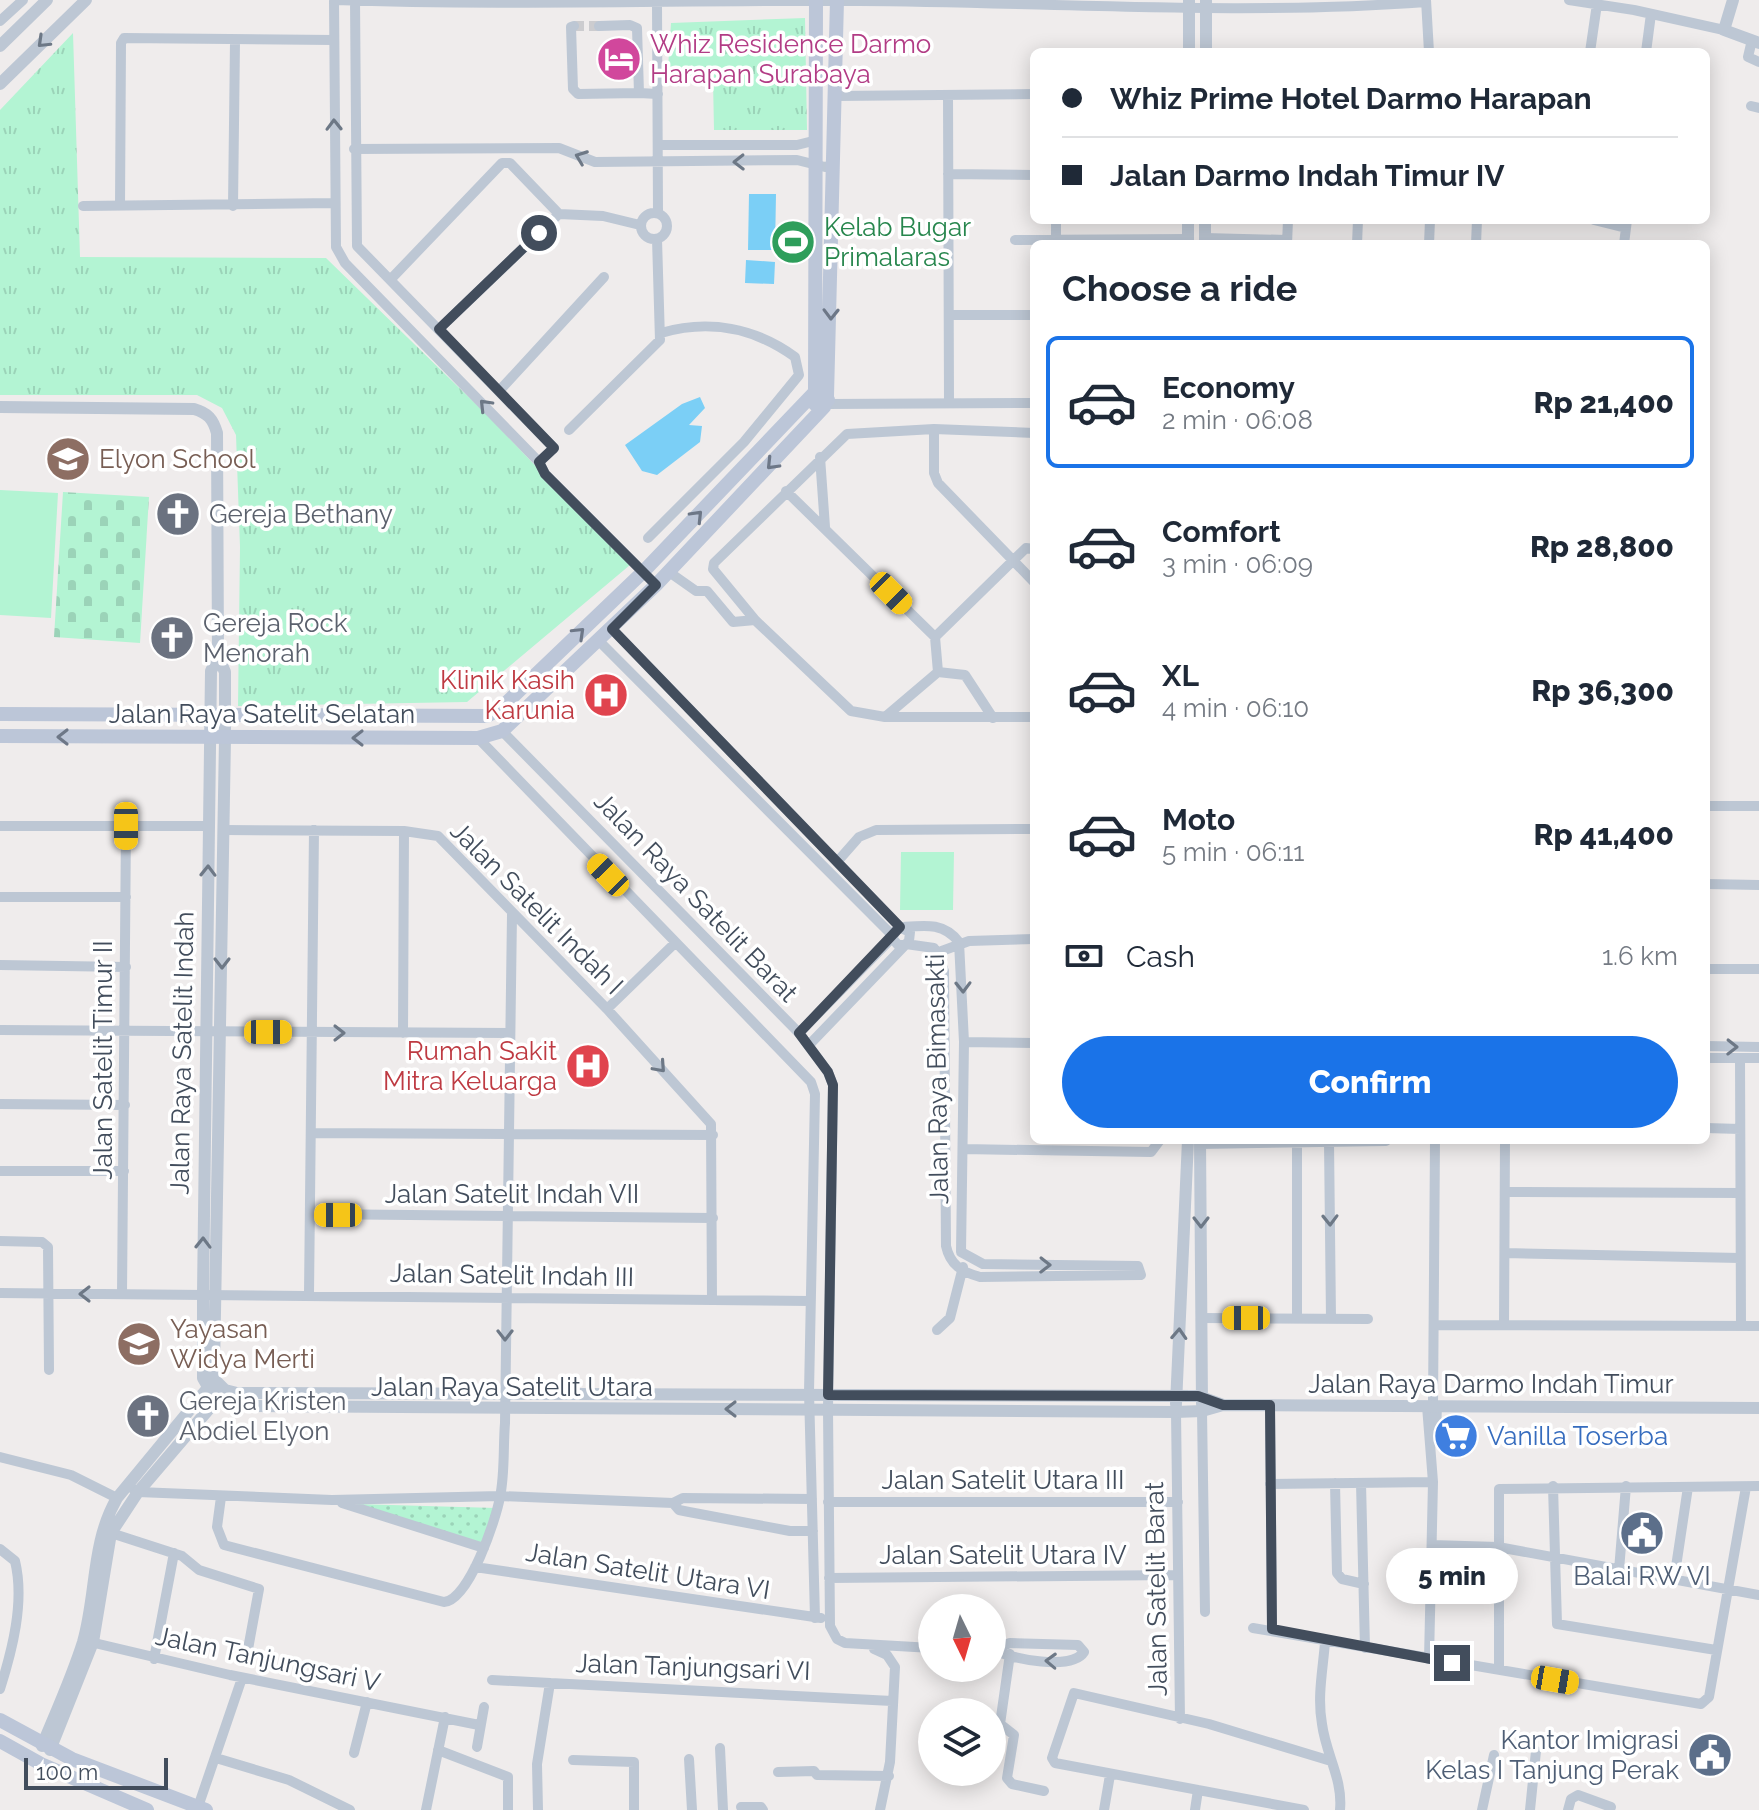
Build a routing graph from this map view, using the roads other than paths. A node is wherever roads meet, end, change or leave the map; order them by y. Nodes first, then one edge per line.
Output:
1 (23, 0) edge
2 (47, 0) edge
3 (86, 0) edge
4 (334, 0) edge
5 (355, 0) edge
6 (837, 0) edge
7 (1569, 0) edge
8 (1733, 0) edge
9 (816, 1) edge
10 (859, 1) edge
11 (1426, 1) edge
12 (1206, 3) edge
13 (659, 4) junction
14 (1187, 4) edge
15 (1597, 4) junction
16 (1635, 5) edge
17 (1651, 14) junction
18 (0, 21) edge
19 (574, 26) dead end
20 (599, 26) tunnel mouth
21 (1724, 30) junction
22 (333, 40) junction
23 (235, 41) junction
24 (1756, 42) edge
25 (0, 46) edge
26 (1189, 48) edge
27 (1206, 48) edge
28 (1429, 48) edge
29 (1591, 48) edge
30 (1647, 48) edge
31 (1759, 62) edge
32 (0, 84) edge
33 (639, 93) junction
34 (658, 94) junction
35 (1030, 94) edge
36 (948, 95) junction
37 (836, 96) junction
38 (817, 140) junction
39 (658, 145) junction
40 (797, 145) junction
41 (354, 149) junction
42 (797, 160) junction
43 (658, 164) junction
44 (816, 164) junction
45 (834, 165) junction
46 (948, 174) junction
47 (1030, 175) edge
48 (334, 203) junction
49 (83, 206) dead end
50 (120, 206) junction
51 (233, 206) junction
52 (658, 213) junction
53 (559, 214) junction
54 (1056, 224) edge
55 (640, 225) junction
56 (657, 239) junction
57 (1056, 239) junction
58 (355, 240) junction
59 (1015, 240) dead end
60 (1122, 240) edge
61 (336, 247) junction
62 (364, 254) junction
63 (345, 263) junction
64 (604, 277) dead end
65 (390, 280) junction
66 (949, 315) junction
67 (1030, 315) edge
68 (439, 329) junction
69 (661, 333) junction
70 (500, 390) junction
71 (821, 400) junction
72 (949, 403) junction
73 (1030, 403) edge
74 (0, 407) edge
75 (934, 429) junction
76 (569, 430) dead end
77 (1030, 433) edge
78 (820, 457) junction
79 (539, 462) junction
80 (786, 491) junction
81 (825, 527) junction
82 (648, 538) dead end
83 (1030, 548) edge
84 (1011, 559) junction
85 (643, 572) junction
86 (669, 572) junction
87 (1030, 578) edge
88 (721, 581) junction
89 (656, 585) junction
90 (707, 591) junction
91 (755, 620) junction
92 (612, 629) junction
93 (935, 637) junction
94 (599, 641) junction
95 (638, 657) junction
96 (626, 669) junction
97 (938, 672) junction
98 (0, 714) edge
99 (218, 717) junction
100 (885, 717) junction
101 (1030, 717) edge
102 (993, 718) junction
103 (502, 731) junction
104 (0, 736) edge
105 (218, 738) junction
106 (478, 738) junction
107 (1710, 806) edge
108 (1759, 806) edge
109 (0, 826) edge
110 (126, 826) junction
111 (208, 826) junction
112 (1030, 829) edge
113 (224, 830) junction
114 (314, 830) junction
115 (404, 831) junction
116 (837, 862) junction
117 (1710, 884) edge
118 (1759, 885) edge
119 (0, 897) edge
120 (126, 897) junction
121 (512, 914) junction
122 (207, 924) junction
123 (222, 924) junction
124 (897, 932) junction
125 (1030, 939) edge
126 (959, 942) junction
127 (674, 944) junction
128 (905, 944) junction
129 (939, 952) junction
130 (0, 965) edge
131 (126, 967) junction
132 (1710, 969) edge
133 (1759, 969) edge
134 (607, 1009) junction
135 (0, 1030) edge
136 (125, 1032) junction
137 (206, 1032) junction
138 (222, 1032) junction
139 (312, 1032) junction
140 (403, 1033) junction
141 (510, 1033) junction
142 (799, 1033) junction
143 (964, 1042) junction
144 (1030, 1043) edge
145 (809, 1045) junction
146 (1710, 1046) edge
147 (1759, 1047) edge
148 (1710, 1058) edge
149 (1740, 1058) junction
150 (1759, 1058) edge
151 (0, 1104) edge
152 (125, 1105) junction
153 (1710, 1128) edge
154 (1740, 1129) junction
155 (311, 1133) junction
156 (508, 1134) junction
157 (713, 1135) junction
158 (1157, 1144) edge
159 (1196, 1144) edge
160 (1196, 1144) edge
161 (1297, 1144) edge
162 (1329, 1144) edge
163 (1435, 1144) edge
164 (1505, 1144) edge
165 (963, 1149) junction
166 (0, 1171) edge
167 (124, 1171) junction
168 (1506, 1192) junction
169 (1740, 1193) junction
170 (310, 1214) junction
171 (506, 1216) junction
172 (713, 1218) junction
173 (0, 1241) edge
174 (1505, 1253) junction
175 (968, 1258) junction
176 (1740, 1258) junction
177 (961, 1271) junction
178 (0, 1293) edge
179 (208, 1293) junction
180 (49, 1294) junction
181 (122, 1294) junction
182 (309, 1294) junction
183 (505, 1297) junction
184 (712, 1300) junction
185 (810, 1301) junction
186 (1201, 1318) junction
187 (1297, 1318) junction
188 (1331, 1319) junction
189 (1368, 1319) dead end
190 (1436, 1325) junction
191 (1504, 1325) junction
192 (1741, 1326) junction
193 (1759, 1326) edge
194 (937, 1330) dead end
195 (49, 1370) dead end
196 (211, 1384) junction
197 (505, 1395) junction
198 (828, 1395) junction
199 (221, 1396) junction
200 (809, 1396) junction
201 (1178, 1396) junction
202 (1200, 1396) junction
203 (1223, 1405) junction
204 (1270, 1405) junction
205 (1432, 1406) junction
206 (1759, 1408) edge
207 (809, 1409) junction
208 (828, 1409) junction
209 (505, 1410) junction
210 (1200, 1411) junction
211 (1179, 1412) junction
212 (0, 1457) edge
213 (1433, 1482) junction
214 (1335, 1483) junction
215 (1361, 1483) junction
216 (1270, 1484) junction
217 (1553, 1486) junction
218 (1626, 1486) junction
219 (1759, 1486) edge
220 (1688, 1487) junction
221 (1746, 1487) junction
222 (132, 1489) junction
223 (500, 1496) junction
224 (221, 1497) junction
225 (117, 1498) junction
226 (812, 1499) junction
227 (332, 1500) junction
228 (828, 1502) junction
229 (1178, 1502) junction
230 (673, 1503) junction
231 (813, 1531) junction
232 (111, 1533) junction
233 (1432, 1545) junction
234 (1498, 1547) junction
235 (484, 1548) junction
236 (0, 1549) edge
237 (174, 1553) junction
238 (1556, 1558) junction
239 (475, 1567) junction
240 (1619, 1570) junction
241 (1177, 1575) junction
242 (829, 1578) junction
243 (1674, 1580) junction
244 (1364, 1584) junction
245 (1728, 1590) junction
246 (1759, 1595) edge
247 (1205, 1612) dead end
248 (815, 1618) junction
249 (830, 1622) junction
250 (1253, 1628) dead end
251 (1272, 1629) junction
252 (88, 1641) junction
253 (1325, 1642) junction
254 (1010, 1643) junction
255 (1006, 1645) edge
256 (867, 1646) junction
257 (918, 1648) edge
258 (1365, 1648) junction
259 (1716, 1650) junction
260 (1006, 1656) edge
261 (1010, 1658) junction
262 (4, 1659) edge
263 (154, 1659) junction
264 (1429, 1659) junction
265 (246, 1660) dead end
266 (1499, 1670) junction
267 (242, 1678) junction
268 (492, 1680) dead end
269 (550, 1683) junction
270 (0, 1689) edge
271 (1002, 1698) edge
272 (881, 1699) junction
273 (367, 1702) junction
274 (484, 1707) dead end
275 (1180, 1714) junction
276 (445, 1717) junction
277 (0, 1720) edge
278 (479, 1725) junction
279 (1006, 1730) edge
280 (0, 1741) edge
281 (477, 1747) dead end
282 (46, 1748) junction
283 (720, 1748) dead end
284 (438, 1750) junction
285 (1536, 1751) dead end
286 (354, 1753) dead end
287 (1328, 1754) junction
288 (1494, 1755) dead end
289 (216, 1758) junction
290 (689, 1759) dead end
291 (573, 1760) dead end
292 (39, 1763) junction
293 (778, 1772) dead end
294 (1110, 1775) junction
295 (889, 1776) junction
296 (1198, 1790) junction
297 (1044, 1791) dead end
298 (741, 1807) dead end
299 (1611, 1807) dead end
300 (202, 1808) edge
301 (147, 1810) edge
302 (350, 1810) edge
303 (426, 1810) edge
304 (508, 1810) edge
305 (538, 1810) edge
306 (634, 1810) edge
307 (692, 1810) edge
308 (723, 1810) edge
309 (763, 1810) edge
310 (880, 1810) edge
311 (1104, 1810) edge
312 (1195, 1810) edge
313 (1304, 1810) edge
314 (1340, 1810) edge
315 (1482, 1810) edge
316 (1530, 1810) edge
317 (1568, 1810) edge

1 - 18 street
2 - 25 street
3 -> 32 street
4 - 5 street
4 - 22 street
5 - 13 street
5 - 41 street
6 - 9 street
6 - 10 street
6 - 37 main road
7 - 15 street
8 - 21 street
9 - 13 street
9 - 38 main road
10 - 14 street
11 - 12 street
11 - 28 street
12 - 14 street
12 - 27 street
13 - 34 street
14 - 26 street
15 - 16 street
15 - 29 street
16 - 17 street
17 - 21 street
17 - 30 street
19 - 33 street
20 - 33 street
21 - 24 street
22 - 23 street
48 -> 22 street
23 - 50 street
23 - 51 street
24 - 31 street
33 - 34 street
34 - 39 street
35 - 36 street
36 - 37 street
36 - 46 street
37 - 45 main road
38 - 40 street
38 - 44 main road
39 - 40 street
39 - 43 street
40 - 42 street
43 -> 41 street
41 - 58 street
42 -> 43 street
42 - 44 street
43 - 52 street
44 - 45 street
44 - 71 main road
45 -> 71 main road
46 - 47 street
46 - 66 street
48 - 51 street
48 - 61 street
49 - 50 street
50 - 51 street
52 - 55 street
52 - 56 street
53 - 55 street
53 - 65 street
53 - 68 street
54 - 57 street
55 - 56 street
56 - 69 street
57 - 59 street
57 - 60 street
58 - 61 street
58 - 62 street
61 - 63 street
62 - 63 street
62 - 65 street
79 -> 63 street
64 - 70 street
65 - 68 street
66 - 67 street
66 - 72 street
68 - 70 street
69 - 76 street
69 - 82 street
70 - 79 street
71 - 72 street
85 -> 71 main road, Jalan Raya Satelit Selatan
71 -> 86 main road, Jalan Raya Satelit Selatan
72 - 73 street
74 - 99 street, Jalan Raya Satelit Indah
75 - 77 street
75 - 78 street
75 - 84 street
78 - 80 street
78 - 81 street
79 - 85 street
80 - 81 street
80 - 88 street
81 - 93 street
83 - 84 street
84 - 87 street
84 - 93 street
85 - 89 main road
99 -> 85 main road, Jalan Raya Satelit Selatan
86 - 89 main road, Jalan Raya Satelit Selatan
86 - 90 street
88 - 90 street
88 - 91 street
89 - 92 main road, Jalan Raya Satelit Selatan
90 - 91 street
91 - 100 street
92 - 94 main road, Jalan Raya Satelit Selatan
92 - 95 street
93 - 97 street
94 - 96 street
94 - 103 main road, Jalan Raya Satelit Selatan
95 - 96 street
95 - 116 street
96 - 124 street
97 - 100 street
97 - 102 street
98 - 99 main road, Jalan Raya Satelit Selatan
99 - 105 street, Jalan Raya Satelit Indah
100 - 102 street
101 - 102 street
103 - 106 main road, Jalan Raya Satelit Selatan
103 - 142 street, Jalan Raya Satelit Barat
105 -> 104 main road, Jalan Raya Satelit Selatan
106 -> 105 main road, Jalan Raya Satelit Selatan
105 - 111 street, Jalan Raya Satelit Indah
105 - 113 street, Jalan Raya Satelit Indah
106 - 127 street, Jalan Raya Satelit Barat
107 - 108 street
109 - 110 street
110 - 111 street
110 - 120 street, Jalan Satelit Timur II
122 -> 111 street, Jalan Raya Satelit Indah
112 - 116 street
113 - 114 street, Jalan Satelit Indah I
113 - 123 street, Jalan Raya Satelit Indah
114 - 115 street, Jalan Satelit Indah I
114 - 139 street
115 - 121 street, Jalan Satelit Indah I
115 - 140 street
116 - 124 street
117 - 118 street
119 - 120 street
120 - 131 street, Jalan Satelit Timur II
121 - 134 street, Jalan Satelit Indah I
121 - 141 street
122 - 123 street
122 - 137 street, Jalan Raya Satelit Indah
123 -> 138 street, Jalan Raya Satelit Indah
124 - 126 street, Jalan Raya Bimasakti
124 - 128 street, Jalan Raya Bimasakti
124 - 128 street
124 - 142 street
125 - 126 street
126 - 129 street
126 -> 143 street, Jalan Raya Bimasakti
127 - 134 street
127 - 185 street, Jalan Raya Satelit Barat
128 - 129 street, Jalan Raya Bimasakti
128 - 145 street
129 - 177 street, Jalan Raya Bimasakti
130 - 131 street
131 - 136 street, Jalan Satelit Timur II
132 - 133 street
134 -> 157 street, Jalan Satelit Indah I
135 - 136 street
136 - 137 street
136 - 152 street, Jalan Satelit Timur II
137 - 138 street
179 -> 137 street, Jalan Raya Satelit Indah
138 - 139 street
138 - 179 street, Jalan Raya Satelit Indah
139 -> 140 street
139 - 155 street
140 - 141 street
141 - 156 street
142 - 145 street, Jalan Raya Satelit Barat
143 - 144 street
143 - 165 street, Jalan Raya Bimasakti
145 - 198 street, Jalan Raya Satelit Barat
146 -> 147 street
148 - 149 street
149 - 150 street
149 - 154 street
151 - 152 street
152 - 167 street, Jalan Satelit Timur II
153 - 154 street
154 - 169 street
155 - 156 street
155 - 170 street
156 - 157 street
156 - 171 street
157 - 172 street
158 - 165 street
159 -> 186 street
201 -> 160 street
161 - 187 street
162 -> 188 street
163 - 190 street
164 - 168 street
165 - 175 street, Jalan Raya Bimasakti
166 - 167 street
167 - 181 street, Jalan Satelit Timur II
168 - 169 street
168 - 174 street
169 - 176 street
170 - 171 street, Jalan Satelit Indah VII
170 - 182 street
171 - 172 street, Jalan Satelit Indah VII
171 - 183 street
172 - 184 street
173 - 180 street
174 - 176 street
174 - 191 street
175 - 177 street
175 -> 177 street
176 - 192 street
177 - 194 street
178 - 180 street, Jalan Satelit Indah III
179 - 181 street, Jalan Satelit Indah III
179 - 182 street, Jalan Satelit Indah III
179 - 196 street, Jalan Raya Satelit Indah
181 -> 180 street, Jalan Satelit Indah III
180 - 195 street
182 - 183 street, Jalan Satelit Indah III
183 - 184 street, Jalan Satelit Indah III
183 -> 197 street
184 - 185 street, Jalan Satelit Indah III
185 - 200 street, Jalan Raya Satelit Barat
186 - 187 street
186 - 202 street
187 - 188 street
188 - 189 street
190 - 191 street
190 - 205 street
191 - 192 street
192 - 193 street
196 - 199 street
196 - 222 street
197 - 199 street, Jalan Raya Satelit Utara
197 - 200 street, Jalan Raya Satelit Utara
197 - 209 street
198 - 200 street, Jalan Raya Satelit Utara
198 - 201 street, Jalan Raya Satelit Utara
198 - 208 street
199 - 209 street, Jalan Raya Satelit Utara
199 - 222 street
200 - 207 street
201 - 202 street, Jalan Raya Satelit Utara
201 - 211 street
202 - 203 street, Jalan Raya Darmo Indah Timur
202 - 210 street
203 - 204 street, Jalan Raya Darmo Indah Timur
203 - 210 street, Jalan Raya Darmo Indah Timur
204 - 205 street, Jalan Raya Darmo Indah Timur
204 - 216 street
205 - 206 street, Jalan Raya Darmo Indah Timur
205 - 213 street
207 - 208 street, Jalan Raya Satelit Utara
207 -> 209 street, Jalan Raya Satelit Utara
207 - 226 street
208 - 211 street, Jalan Raya Satelit Utara
208 - 228 street
209 - 223 street
210 - 211 street, Jalan Raya Satelit Utara
210 - 247 street
211 - 229 street, Jalan Satelit Barat
212 - 225 street
213 - 215 street
213 - 233 street
214 - 215 street
214 - 216 street
214 - 244 street
215 - 244 street
216 - 251 street
217 - 218 street
217 - 234 street
217 - 238 street
218 - 220 street
218 - 240 street
219 - 221 street
220 - 221 street
220 - 243 street
221 - 245 street
222 - 224 street
222 - 225 street
222 - 232 street
223 - 227 street
223 - 230 street
223 - 235 street
224 - 227 street
224 - 239 street
225 - 252 street
226 - 230 street
226 - 231 street
227 - 235 street
228 - 229 street, Jalan Satelit Utara III
228 - 242 street
229 - 241 street, Jalan Satelit Barat
230 - 231 street
231 - 248 street
232 - 237 street
232 - 252 street
233 - 234 street
233 - 264 street
234 - 238 street
234 - 266 street
235 - 239 street
236 - 262 street
237 - 263 street
237 - 265 street
238 - 240 street
238 - 259 street
239 - 248 street, Jalan Satelit Utara VI
240 - 243 street
241 - 242 street, Jalan Satelit Utara IV
241 - 275 street, Jalan Satelit Barat
242 - 249 street
243 - 245 street
244 - 258 street
245 - 246 street
245 - 259 street
248 - 249 street, Jalan Satelit Utara VI
249 - 256 street
250 - 251 street
251 - 253 street
252 - 263 street, Jalan Tanjungsari V
252 - 282 street
253 - 258 street
253 - 287 street
254 - 255 street
254 - 261 street
254 -> 261 street
256 - 257 street
256 - 272 street
258 - 264 street
259 - 266 street
260 - 261 street
261 - 271 street
262 - 270 street
263 - 267 street, Jalan Tanjungsari V
264 - 266 street
267 - 273 street, Jalan Tanjungsari V
267 - 289 street
268 - 269 street, Jalan Tanjungsari VI
269 - 272 street, Jalan Tanjungsari VI
269 - 305 street
272 - 295 street
273 - 276 street, Jalan Tanjungsari V
273 - 286 street
274 - 278 street
275 - 287 street
275 - 294 street
276 - 278 street, Jalan Tanjungsari V
276 - 284 street
277 - 282 main road
278 - 281 street
279 - 297 street
280 - 292 main road
282 - 292 main road
282 - 300 main road
283 - 308 street
284 - 303 street
284 - 304 street
285 - 316 street
287 - 314 street
288 - 315 street
289 - 300 street
289 - 302 street
290 - 307 street
291 - 306 street
292 - 301 main road
293 - 295 street
294 - 296 street
294 - 311 street
295 - 310 street
296 - 312 street
296 - 313 street
298 - 309 street
299 - 317 street

